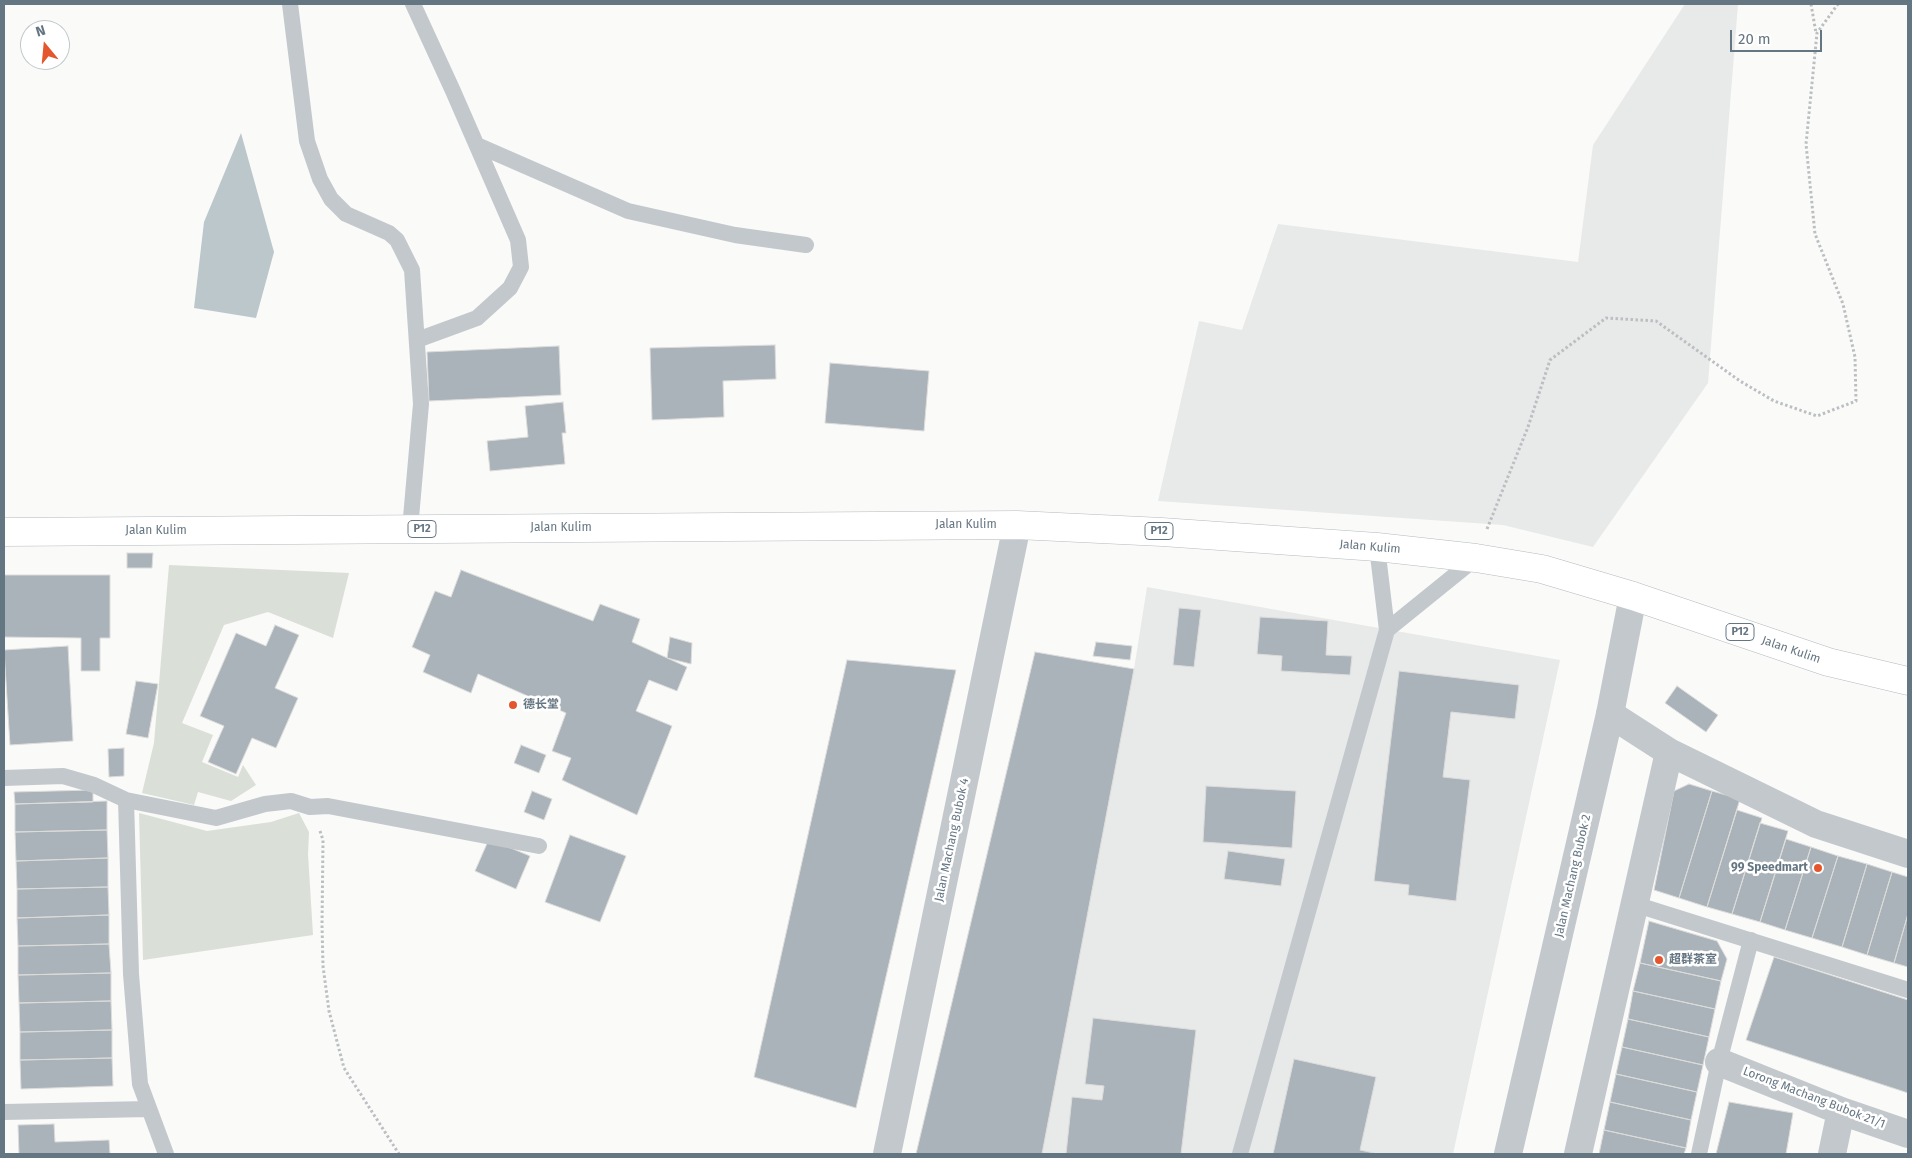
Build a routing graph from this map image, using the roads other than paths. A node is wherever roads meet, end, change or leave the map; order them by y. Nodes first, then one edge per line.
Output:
1 (290, 4) edge
2 (413, 4) edge
3 (477, 144) junction
4 (806, 245) dead end
5 (417, 340) junction
6 (1017, 525) junction
7 (410, 529) junction
8 (4, 532) edge
9 (1377, 547) junction
10 (1476, 558) junction
11 (1632, 596) junction
12 (1387, 630) junction
13 (1908, 681) edge
14 (1610, 714) junction
15 (1670, 752) junction
16 (4, 778) edge
17 (126, 800) junction
18 (539, 846) dead end
19 (1908, 854) edge
20 (1634, 904) junction
21 (1751, 940) junction
22 (1908, 990) edge
23 (1719, 1062) junction
24 (148, 1109) junction
25 (1841, 1111) junction
26 (4, 1112) edge
27 (1908, 1134) edge
28 (166, 1154) edge
29 (887, 1154) edge
30 (1240, 1154) edge
31 (1508, 1154) edge
32 (1578, 1154) edge
33 (1699, 1154) edge
34 (1832, 1154) edge

1 - 5 lane
2 - 3 lane
3 - 4 lane
3 - 5 lane
5 - 7 lane
6 - 7 main road, Jalan Kulim / P12
6 - 9 main road, Jalan Kulim / P12
6 - 29 street, Jalan Machang Bubok 4
7 - 8 main road, Jalan Kulim / P12
9 - 10 main road, Jalan Kulim / P12
9 - 12 lane
10 - 11 main road, Jalan Kulim / P12
10 - 12 lane
11 - 13 main road, Jalan Kulim / P12
11 - 14 street, Jalan Machang Bubok 2
12 - 30 lane
14 - 15 street
14 - 31 street, Jalan Machang Bubok 2
15 - 19 street
15 - 20 street
16 - 17 lane
17 - 18 lane
17 - 24 lane
20 - 21 lane
20 - 32 street
21 - 22 lane
21 - 23 lane
23 - 25 street, Lorong Machang Bubok 21/1
23 - 33 lane
24 - 26 lane
24 - 28 lane
25 - 27 street, Lorong Machang Bubok 21/1
25 - 34 street

